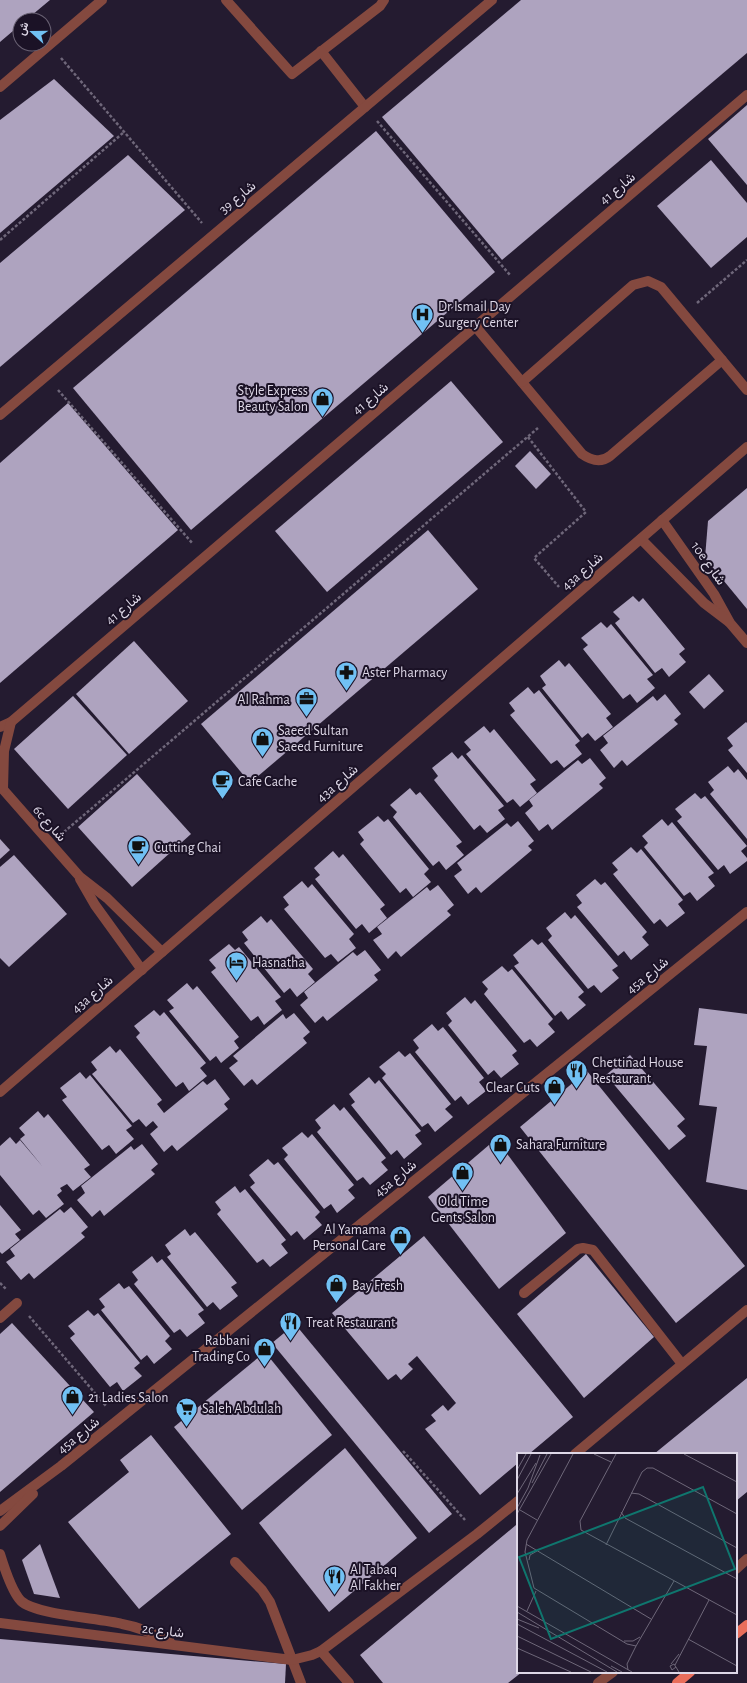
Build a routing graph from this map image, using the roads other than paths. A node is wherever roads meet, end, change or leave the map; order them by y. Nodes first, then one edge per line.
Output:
1 (102, 0) edge
2 (226, 0) edge
3 (384, 0) edge
4 (492, 0) edge
5 (321, 51) junction
6 (0, 87) edge
7 (747, 95) edge
8 (365, 107) junction
9 (476, 326) junction
10 (722, 360) junction
11 (522, 382) junction
12 (747, 390) edge
13 (0, 414) edge
14 (747, 447) edge
15 (662, 520) junction
16 (641, 539) junction
17 (730, 623) junction
18 (747, 643) edge
19 (11, 722) junction
20 (0, 727) edge
21 (1, 788) edge
22 (80, 877) junction
23 (747, 912) edge
24 (162, 952) junction
25 (142, 970) junction
26 (0, 1092) edge
27 (524, 1293) dead end
28 (17, 1303) road end
29 (747, 1310) edge
30 (0, 1318) edge
31 (682, 1364) junction
32 (576, 1453) edge
33 (62, 1466) junction
34 (517, 1502) edge
35 (0, 1511) edge
36 (1, 1525) edge
37 (0, 1554) edge
38 (747, 1559) edge
39 (235, 1562) dead end
40 (737, 1568) edge
41 (0, 1623) edge
42 (747, 1625) edge
43 (737, 1633) edge
44 (176, 1645) junction
45 (321, 1650) junction
46 (292, 1660) junction
47 (612, 1673) edge
48 (689, 1673) edge
49 (302, 1683) edge
50 (349, 1683) edge
51 (598, 1683) edge
52 (677, 1683) edge

1 - 6 street
2 - 5 street
3 - 5 street
4 - 8 street, شارع 39
5 - 8 street
7 - 9 street, شارع 41
8 - 13 street, شارع 39
9 - 11 street
9 - 19 street, شارع 41
10 - 11 street
10 - 11 street
10 - 12 street
14 - 15 street, 43a شارع
15 - 16 street, 43a شارع
15 - 17 street, 10e شارع
16 - 17 street, 10e شارع
16 - 24 street, 43a شارع
17 - 18 street, 10e شارع
19 - 20 street, شارع 41
19 - 21 street
21 - 22 street, 6c شارع
22 - 24 street, 6c شارع
22 - 25 street, 6c شارع
23 - 33 street, 45a شارع
24 - 25 street, 43a شارع
25 - 26 street, 43a شارع
27 - 31 street
28 - 30 street
29 - 31 street
31 - 32 street
33 - 35 street, 45a شارع
33 - 36 street, 45a شارع
34 - 45 street, 2c شارع
37 - 44 street
38 - 40 street
39 - 46 street
41 - 44 street, 2c شارع
42 - 43 main road
44 - 46 street, 2c شارع
45 - 46 street, 2c شارع
45 - 50 street
46 - 49 street
47 - 51 street
48 - 52 main road

